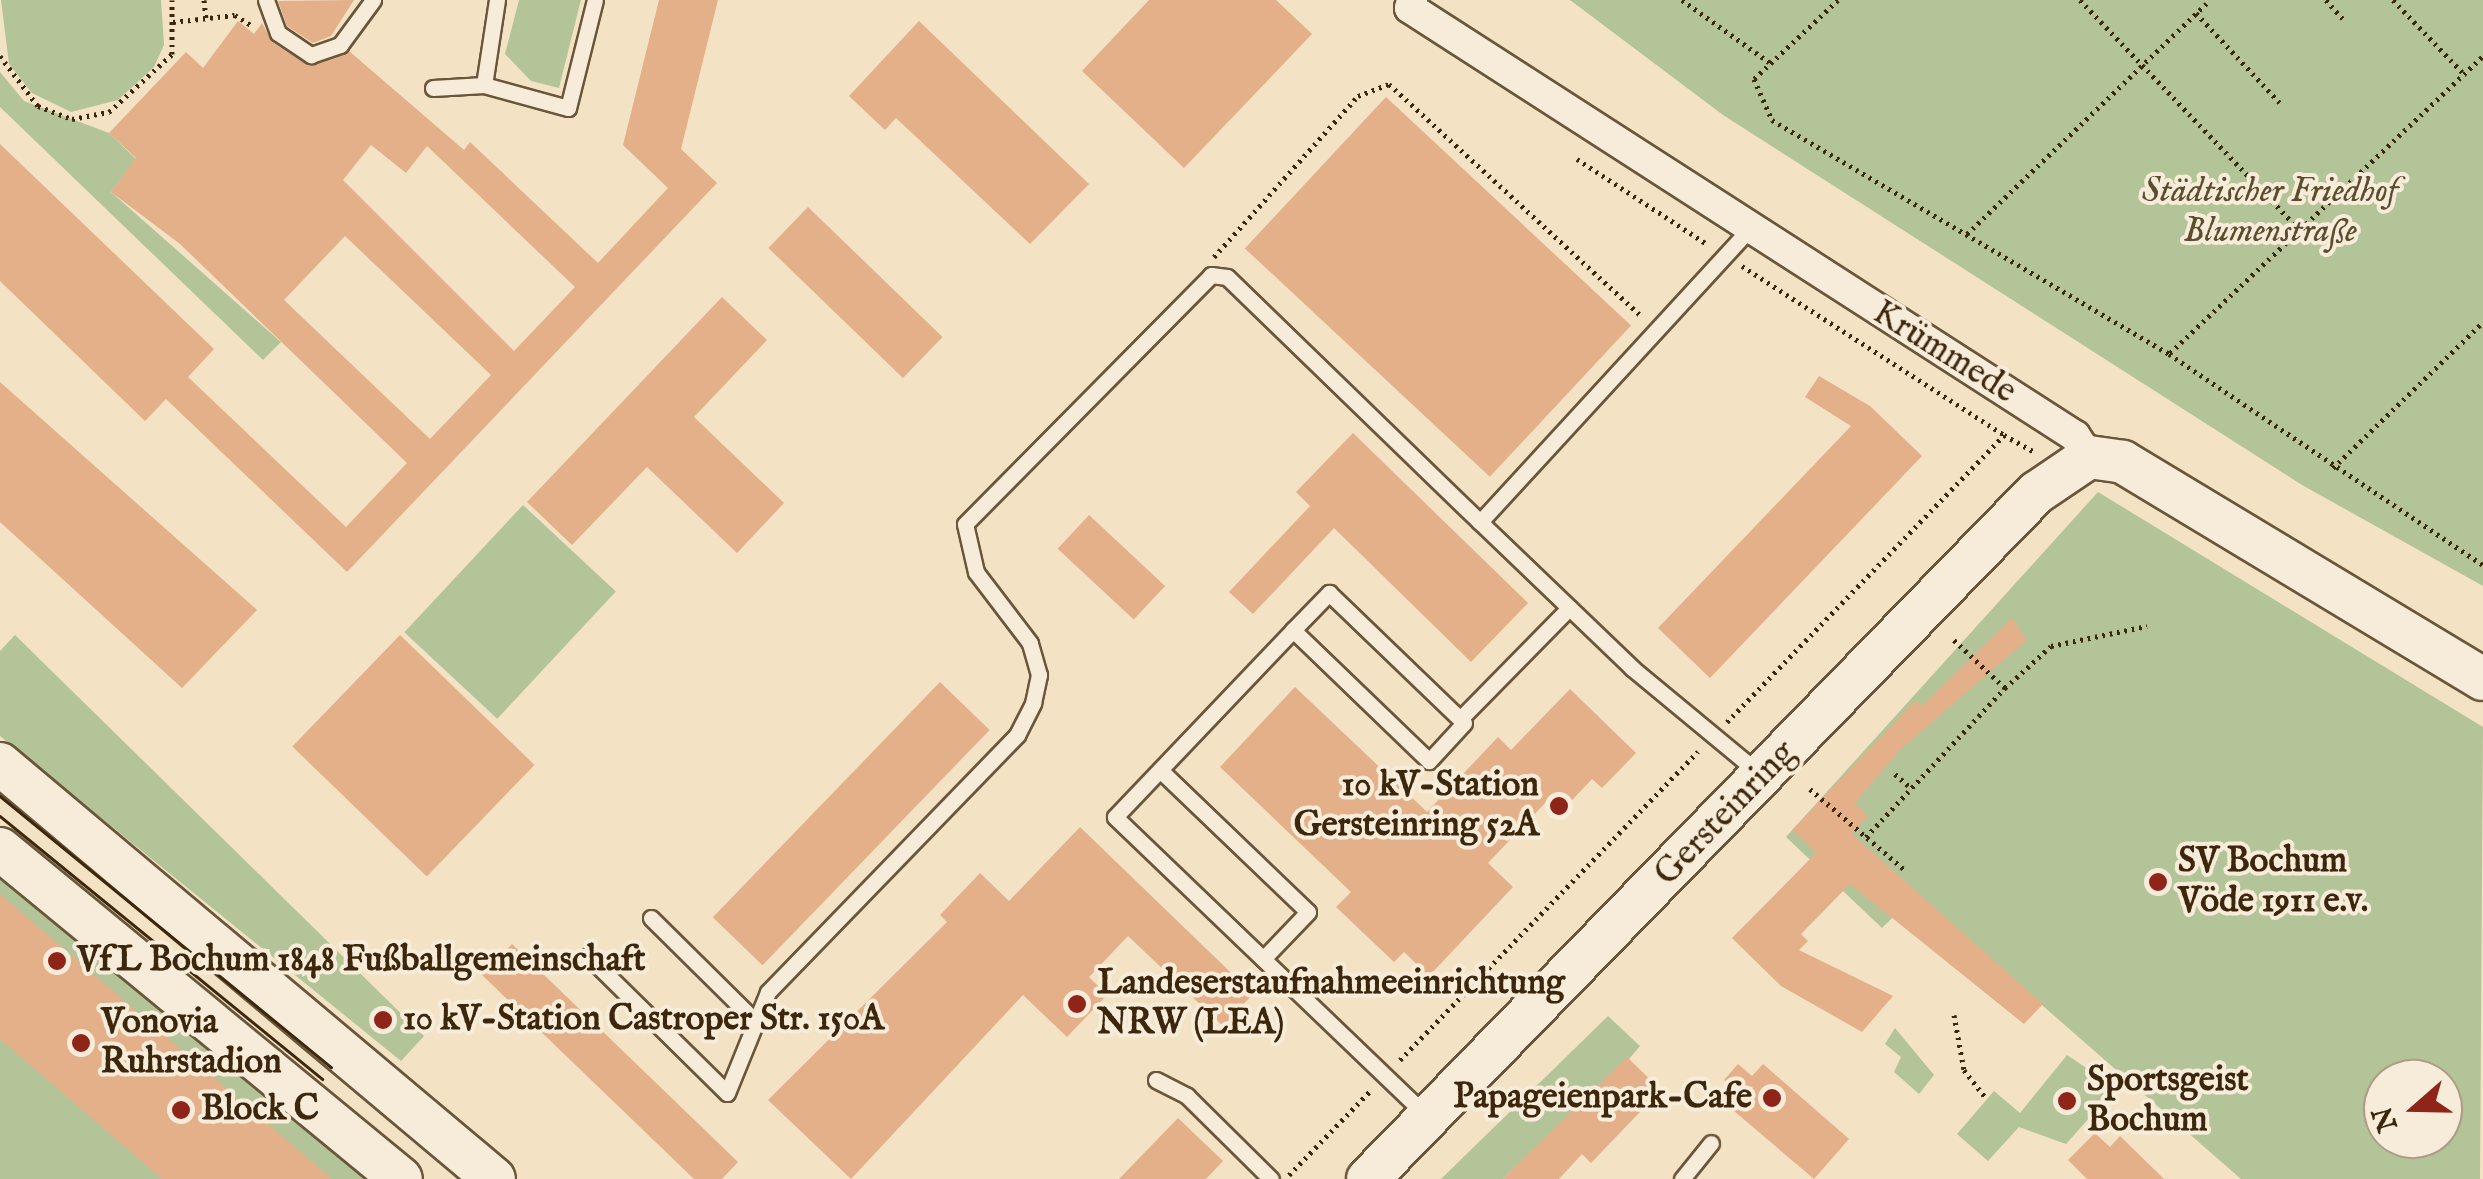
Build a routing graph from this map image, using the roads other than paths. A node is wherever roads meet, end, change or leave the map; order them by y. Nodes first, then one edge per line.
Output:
1 (266, 0) edge
2 (373, 0) edge
3 (497, 0) edge
4 (596, 0) edge
5 (1404, 3) edge
6 (484, 85) junction
7 (433, 88) dead end
8 (1750, 229) junction
9 (2076, 463) junction
10 (1480, 522) junction
11 (1569, 608) junction
12 (1293, 630) junction
13 (2483, 679) edge
14 (1460, 719) junction
15 (0, 764) edge
16 (1160, 770) junction
17 (1763, 776) junction
18 (0, 848) edge
19 (651, 918) dead end
20 (588, 956) dead end
21 (1263, 959) junction
22 (753, 1019) junction
23 (1156, 1080) dead end
24 (1428, 1117) junction
25 (1710, 1143) dead end
26 (1371, 1178) edge
27 (401, 1179) edge
28 (494, 1179) edge
29 (1271, 1179) edge
30 (1682, 1179) edge

1 - 2 lane
3 - 6 lane
4 - 6 lane
5 - 8 street, Krümmede
6 - 7 lane
8 - 9 street, Krümmede
8 - 10 lane
9 - 13 street, Krümmede
9 - 17 street, Gersteinring
10 - 11 lane
10 - 22 lane
11 - 14 lane
11 - 17 lane
12 - 14 lane
12 - 14 lane
12 - 16 lane
15 - 28 street
16 - 21 lane
16 - 21 lane
17 - 24 street, Gersteinring
18 - 27 street
19 - 22 lane
20 - 22 lane
21 - 24 lane
23 - 29 lane
24 - 26 street, Gersteinring
25 - 30 lane

